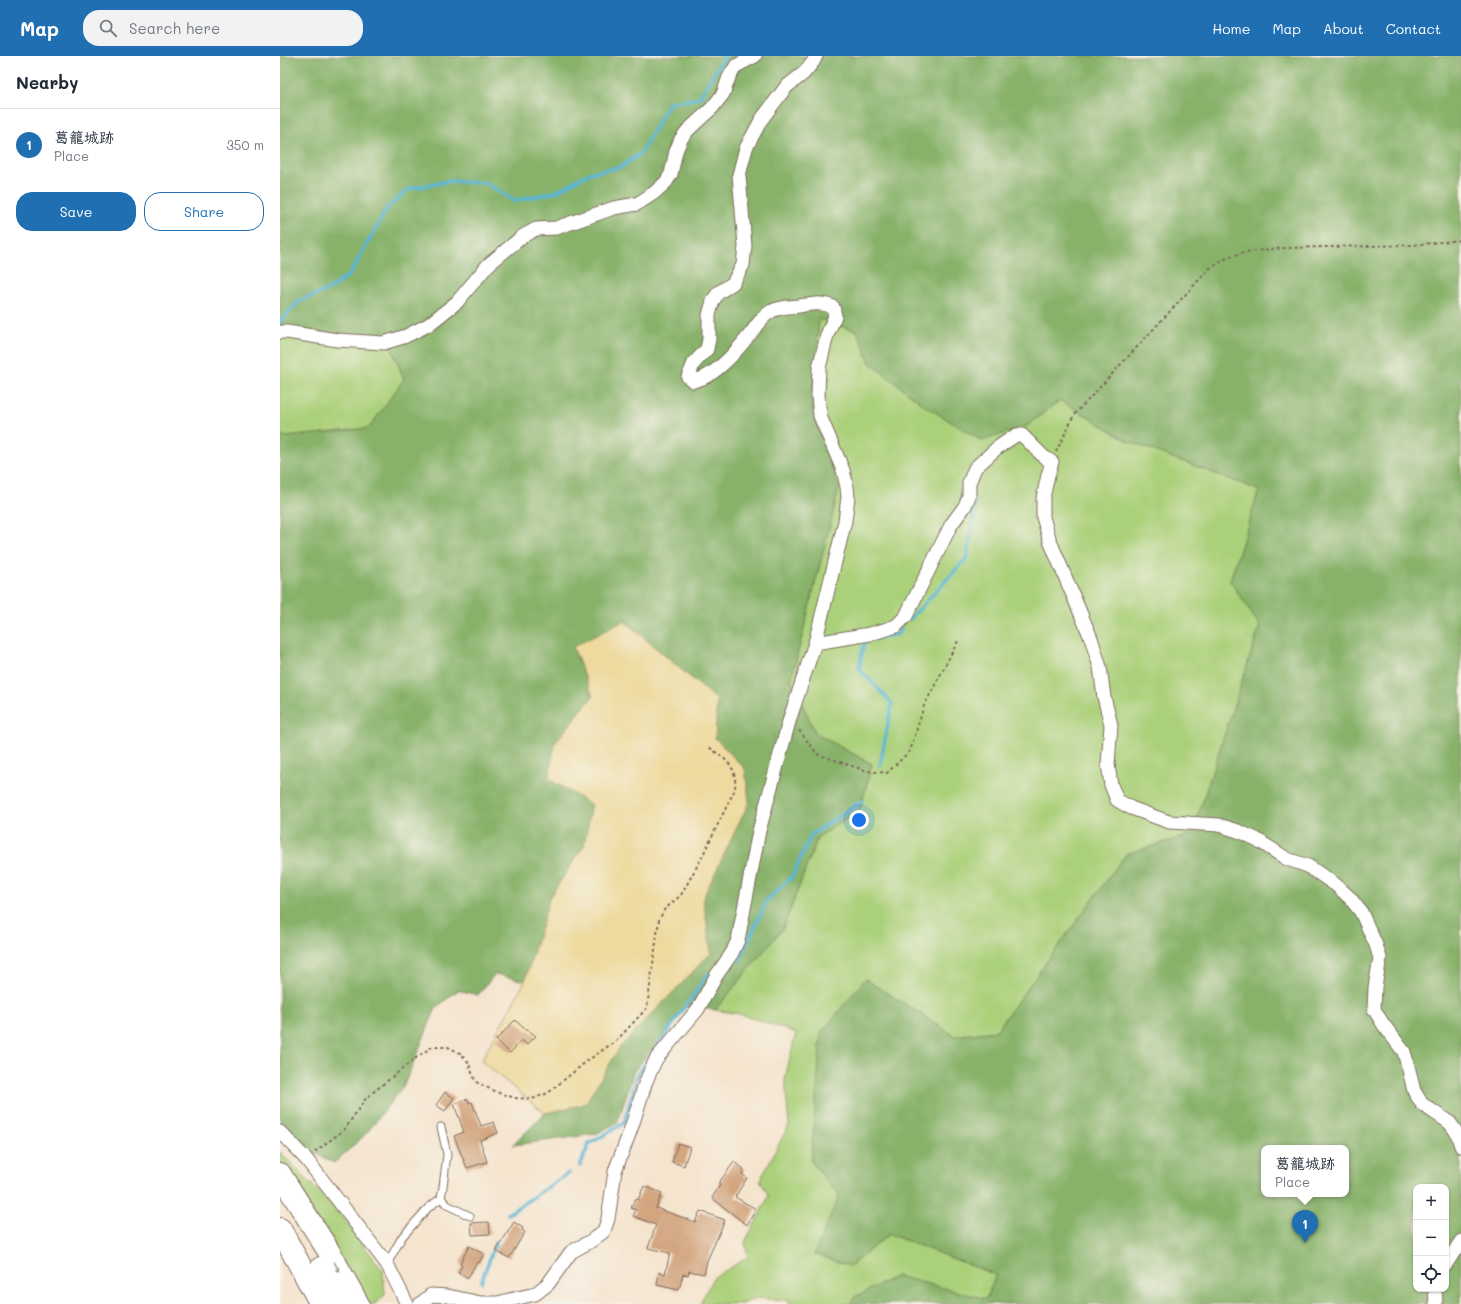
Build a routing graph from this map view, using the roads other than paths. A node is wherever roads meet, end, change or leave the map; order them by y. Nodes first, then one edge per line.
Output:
1 (755, 56) edge
2 (816, 56) edge
3 (280, 332) edge
4 (815, 643) junction
5 (441, 1127) dead end
6 (280, 1132) edge
7 (1461, 1146) edge
8 (280, 1174) edge
9 (280, 1189) edge
10 (441, 1198) junction
11 (470, 1216) dead end
12 (280, 1229) edge
13 (1461, 1241) edge
14 (1449, 1259) edge
15 (387, 1264) junction
16 (1435, 1292) edge
17 (321, 1304) edge
18 (340, 1304) edge
19 (358, 1304) edge
20 (407, 1304) edge
21 (420, 1304) edge
22 (1436, 1304) edge

1 - 3 street
2 - 4 street
4 - 7 street
4 - 21 street
5 - 10 lane
6 - 15 street
8 -> 19 highway
9 - 18 highway
10 - 11 lane
10 - 15 lane
12 - 17 highway
13 - 14 street
15 - 20 street
16 - 22 street

